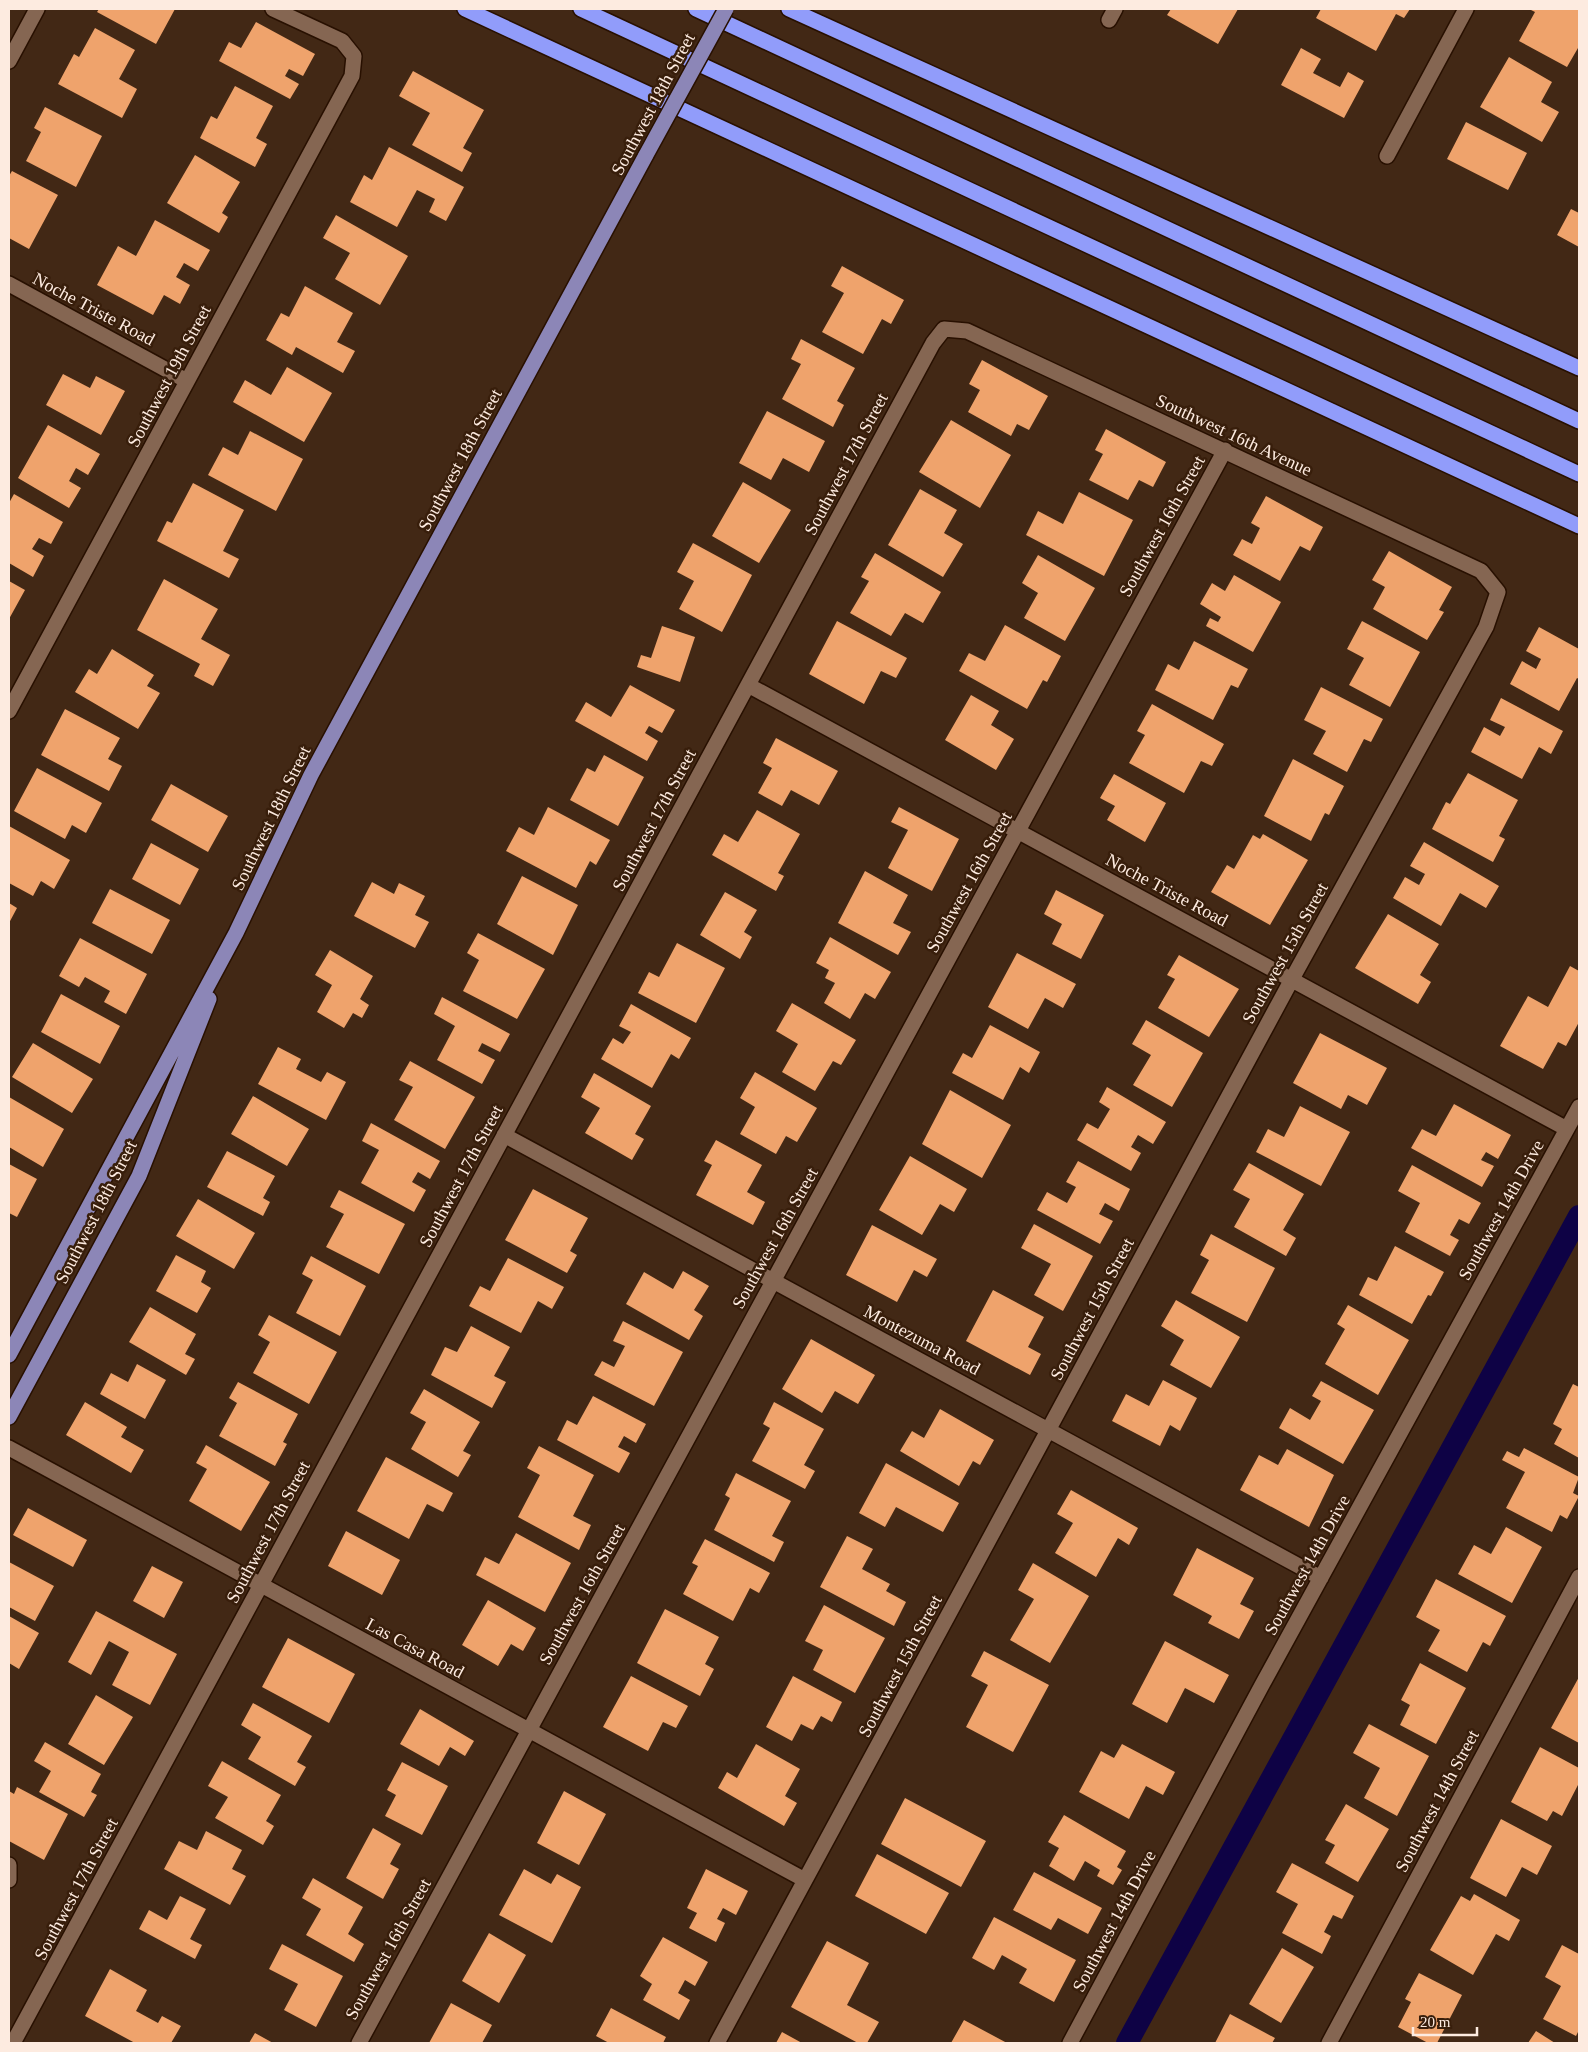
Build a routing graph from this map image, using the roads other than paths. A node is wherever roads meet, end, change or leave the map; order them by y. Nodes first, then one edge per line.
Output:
1 (37, 9) edge
2 (273, 9) edge
3 (466, 9) edge
4 (581, 9) edge
5 (696, 9) edge
6 (726, 9) edge
7 (789, 9) edge
8 (1466, 9) edge
9 (9, 61) edge
10 (1387, 156) dead end
11 (9, 284) edge
12 (944, 329) joint
13 (1579, 368) edge
14 (187, 381) junction
15 (1579, 421) edge
16 (1225, 450) junction
17 (1579, 474) edge
18 (1579, 526) edge
19 (1498, 592) joint
20 (748, 685) junction
21 (9, 711) edge
22 (1018, 831) junction
23 (236, 933) junction
24 (1292, 979) junction
25 (1579, 1107) edge
26 (1567, 1129) junction
27 (504, 1135) junction
28 (773, 1281) junction
29 (9, 1355) edge
30 (9, 1417) edge
31 (1048, 1430) junction
32 (9, 1448) edge
33 (1579, 1577) edge
34 (1321, 1578) junction
35 (261, 1586) junction
36 (528, 1731) junction
37 (9, 1865) edge
38 (9, 1880) edge
39 (805, 1880) junction
40 (13, 2043) edge
41 (359, 2043) edge
42 (716, 2043) edge
43 (1070, 2043) edge
44 (1329, 2043) edge

1 - 9 street
2 - 14 street, Southwest 19th Street
3 - 18 highway
4 - 17 highway
5 - 15 highway
6 - 23 main road, Southwest 18th Street, bridge
7 - 13 highway
8 - 10 street
11 - 14 street, Noche Triste Road
12 - 16 street, Southwest 16th Avenue
12 - 20 street, Southwest 17th Street
14 - 21 street, Southwest 19th Street
16 - 19 street, Southwest 16th Avenue
16 - 22 street, Southwest 16th Street
19 - 24 street, Southwest 15th Street
20 - 22 street, Noche Triste Road
20 - 27 street, Southwest 17th Street
22 - 24 street, Noche Triste Road
22 - 28 street, Southwest 16th Street
23 - 29 main road, Southwest 18th Street
23 - 30 main road, Southwest 18th Street
24 - 26 street, Noche Triste Road
24 - 31 street, Southwest 15th Street
25 - 26 street, Southwest 14th Drive
26 - 34 street, Southwest 14th Drive
27 - 28 street, Montezuma Road
27 - 35 street, Southwest 17th Street
28 - 31 street, Montezuma Road
28 - 36 street, Southwest 16th Street
31 - 34 street, Montezuma Road
31 - 39 street, Southwest 15th Street
32 - 35 street, Las Casa Road
33 - 44 street, Southwest 14th Street
34 - 43 street, Southwest 14th Drive
35 - 36 street, Las Casa Road
35 - 40 street, Southwest 17th Street
36 - 39 street, Las Casa Road
36 - 41 street, Southwest 16th Street
37 - 38 street
39 - 42 street, Southwest 15th Street

